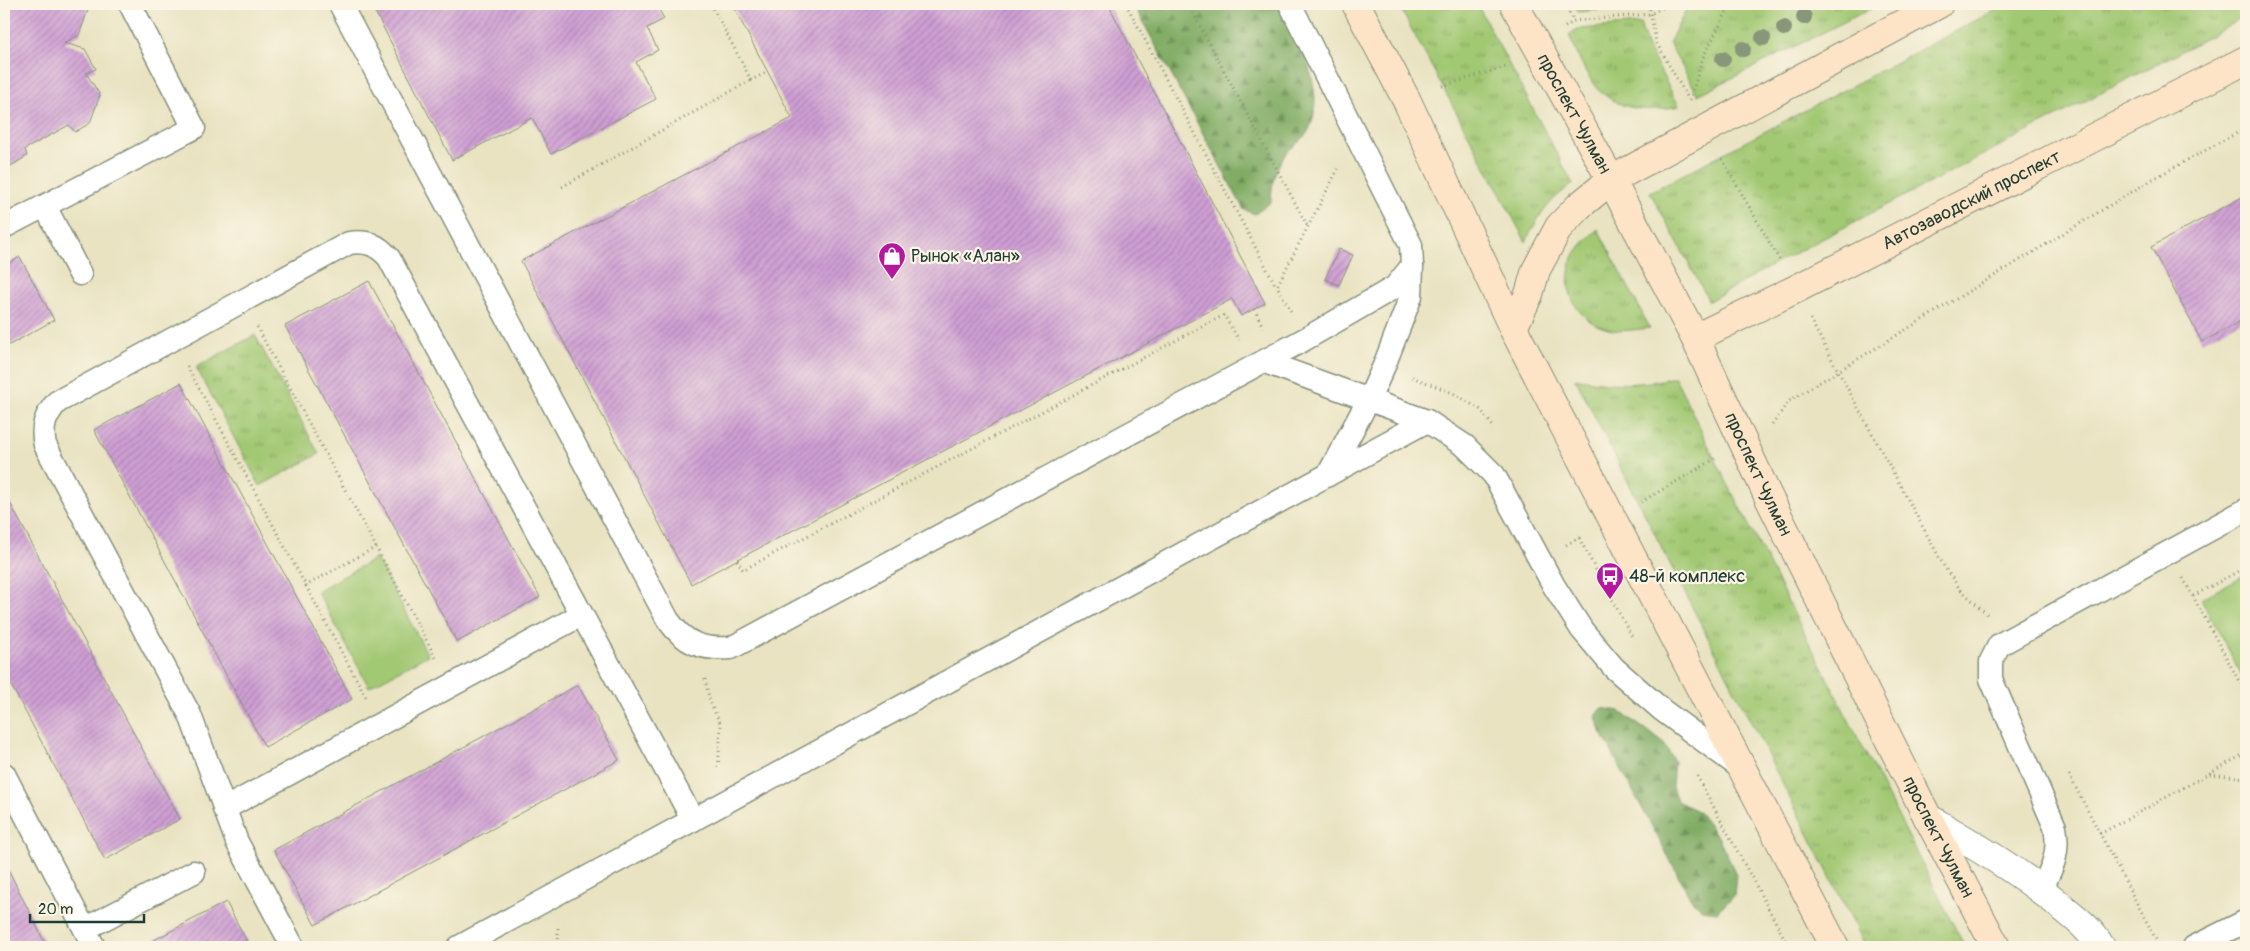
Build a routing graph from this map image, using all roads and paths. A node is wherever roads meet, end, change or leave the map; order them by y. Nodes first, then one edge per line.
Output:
1 (130, 4) edge
2 (340, 4) edge
3 (711, 4) edge
4 (1126, 4) edge
5 (1188, 4) edge
6 (1290, 4) edge
7 (1356, 4) edge
8 (1514, 4) edge
9 (1564, 4) edge
10 (1649, 4) edge
11 (1670, 4) edge
12 (1731, 4) edge
13 (1939, 4) edge
14 (1650, 14) junction
15 (1574, 21) junction
16 (1565, 27) dead end
17 (2242, 57) edge
18 (1510, 66) dead end
19 (768, 72) dead end
20 (751, 80) junction
21 (1442, 86) dead end
22 (2246, 128) edge
23 (1720, 154) dead end
24 (1611, 180) junction
25 (562, 187) dead end
26 (45, 206) junction
27 (4, 227) edge
28 (1309, 228) dead end
29 (1780, 261) dead end
30 (1412, 266) junction
31 (80, 274) dead end
32 (1277, 286) dead end
33 (243, 301) junction
34 (1263, 328) dead end
35 (1513, 328) junction
36 (1256, 332) dead end
37 (1248, 336) dead end
38 (1694, 338) junction
39 (172, 340) junction
40 (1265, 362) junction
41 (1369, 399) junction
42 (1427, 421) junction
43 (1772, 426) dead end
44 (1715, 459) dead end
45 (1328, 475) junction
46 (1640, 503) dead end
47 (2246, 510) edge
48 (1579, 538) dead end
49 (376, 547) junction
50 (2169, 552) junction
51 (737, 560) dead end
52 (2246, 567) edge
53 (305, 586) junction
54 (2193, 596) junction
55 (581, 615) junction
56 (1633, 640) dead end
57 (701, 647) junction
58 (451, 685) junction
59 (2246, 694) edge
60 (380, 724) junction
61 (2246, 753) edge
62 (1742, 769) junction
63 (1694, 771) dead end
64 (718, 772) dead end
65 (4, 774) edge
66 (2208, 774) junction
67 (2246, 778) edge
68 (224, 809) junction
69 (1928, 818) junction
70 (693, 820) junction
71 (2100, 834) dead end
72 (194, 872) dead end
73 (2041, 890) junction
74 (2246, 921) edge
75 (89, 938) edge
76 (293, 947) edge
77 (459, 947) edge
78 (1789, 947) edge
79 (1835, 947) edge
80 (1996, 947) edge
81 (2102, 947) edge
82 (2194, 947) edge

1 - 26 lane
2 - 57 lane
3 - 20 path
4 - 32 path
5 - 28 path
6 - 30 lane
7 - 35 main road
8 - 24 main road, проспект Чулман
9 - 15 path
10 - 14 path
11 - 14 path
12 - 14 path
13 - 24 main road
14 - 15 path
15 - 16 path
17 - 38 main road, Автозаводский проспект
18 - 21 path
19 - 20 path
20 - 25 path
22 - 43 path
23 - 29 path
24 - 35 main road
24 - 38 main road, проспект Чулман
26 - 27 lane
26 - 31 lane
30 - 40 lane
30 - 41 lane
33 - 39 lane
33 - 49 path
33 - 55 lane
34 - 36 path
35 - 62 main road
37 - 51 path
38 - 69 main road, проспект Чулман
39 - 53 path
39 - 68 lane
40 - 41 lane
40 - 57 lane
41 - 42 lane
41 - 45 lane
42 - 45 lane
42 - 62 lane
44 - 46 path
45 - 70 lane
47 - 50 lane
48 - 56 path
49 - 53 path
49 - 58 path
50 - 54 path
50 - 73 lane
52 - 54 path
53 - 60 path
54 - 59 path
55 - 58 lane
55 - 70 lane
57 - 64 path
58 - 60 lane
60 - 68 lane
61 - 66 path
62 - 79 main road
63 - 78 path
65 - 75 lane
66 - 67 path
66 - 71 path
68 - 76 lane
69 - 73 street
69 - 80 main road, проспект Чулман
70 - 77 lane
72 - 75 lane
73 - 81 street
74 - 82 lane

